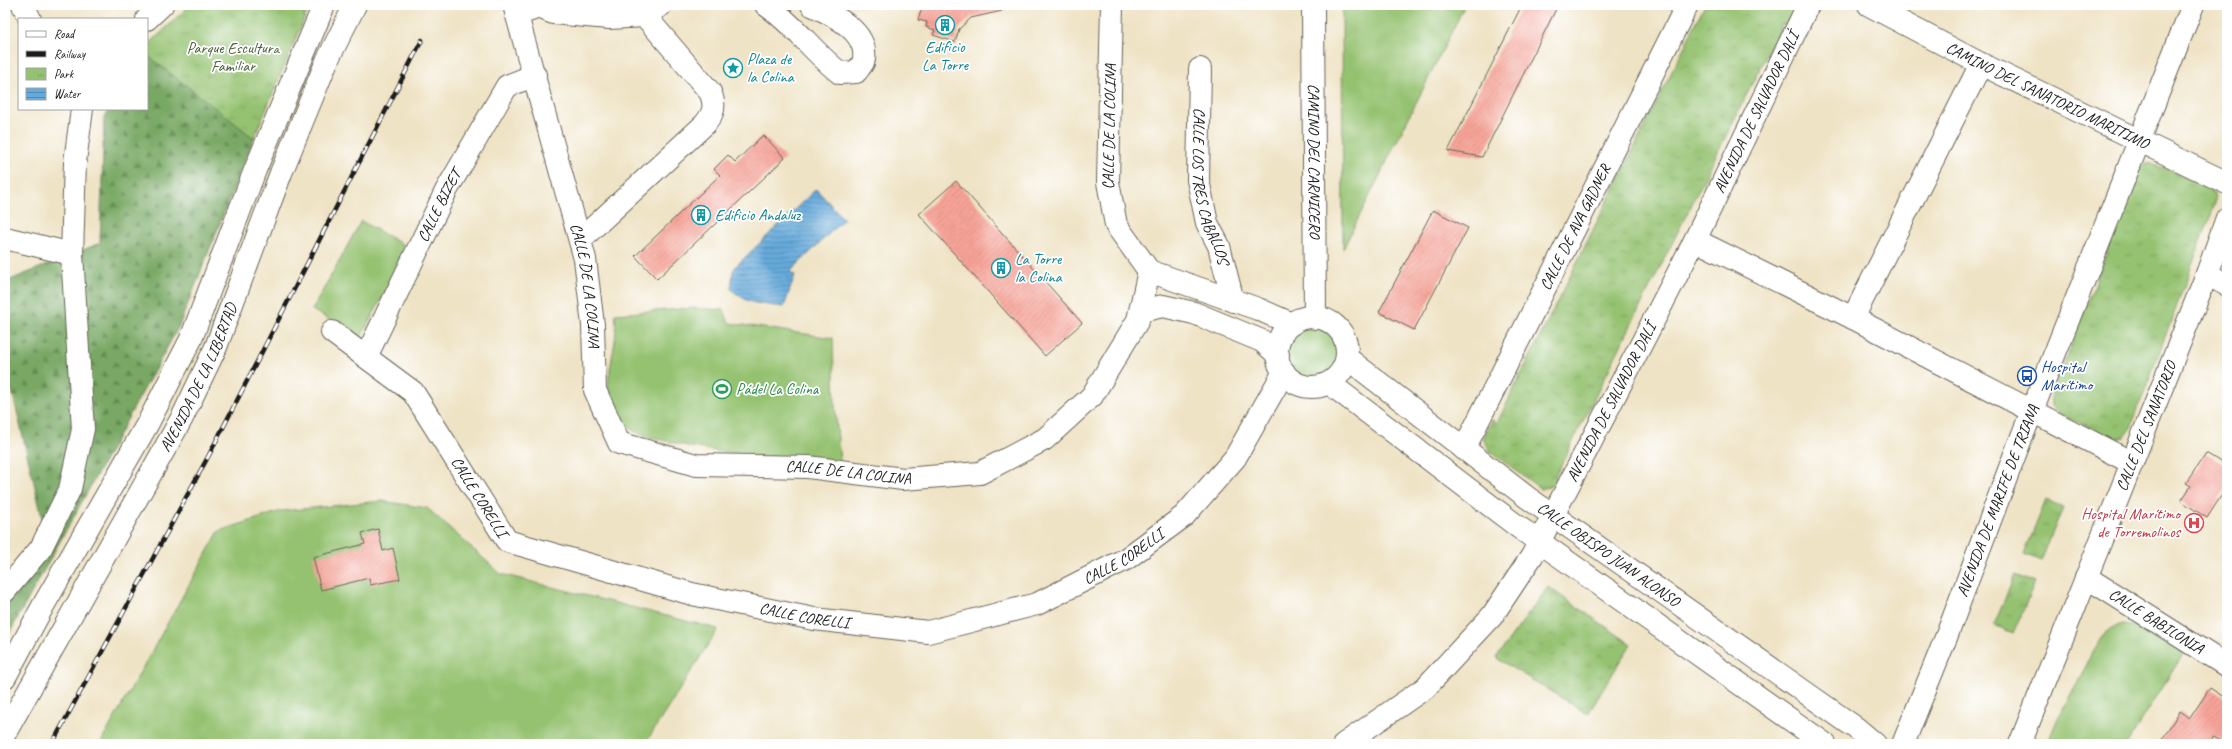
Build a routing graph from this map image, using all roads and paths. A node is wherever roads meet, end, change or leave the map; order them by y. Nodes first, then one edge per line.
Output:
1 (24, 5) edge
2 (162, 5) edge
3 (324, 5) edge
4 (355, 5) edge
5 (766, 5) edge
6 (812, 5) edge
7 (1112, 5) edge
8 (1313, 5) edge
9 (1687, 5) edge
10 (1808, 5) edge
11 (1868, 5) edge
12 (2193, 5) edge
13 (538, 6) edge
14 (516, 10) edge
15 (653, 11) edge
16 (30, 18) edge
17 (148, 18) edge
18 (1982, 64) junction
19 (1200, 69) dead end
20 (534, 75) junction
21 (66, 110) edge
22 (82, 110) edge
23 (2140, 142) junction
24 (75, 162) junction
25 (2227, 183) edge
26 (2227, 218) edge
27 (5, 238) edge
28 (580, 240) junction
29 (1694, 240) junction
30 (72, 254) junction
31 (1149, 271) junction
32 (2207, 274) junction
33 (2227, 285) edge
34 (1233, 301) junction
35 (1140, 311) junction
36 (1315, 318) junction
37 (1853, 318) junction
38 (1292, 324) junction
39 (332, 332) dead end
40 (366, 357) junction
41 (1347, 358) junction
42 (1281, 364) junction
43 (1329, 383) junction
44 (2032, 411) junction
45 (1464, 449) junction
46 (2132, 463) junction
47 (1553, 516) junction
48 (1540, 542) junction
49 (2086, 577) junction
50 (5, 591) edge
51 (2227, 666) edge
52 (5, 677) edge
53 (1856, 728) junction
54 (5, 733) edge
55 (1906, 735) edge
56 (1344, 744) edge
57 (1825, 744) edge
58 (1875, 744) edge
59 (2020, 744) edge

1 - 16 street
2 - 17 street
3 - 52 street, AVENIDA DE LA LIBERTAD
4 - 54 street, AVENIDA DE LA LIBERTAD
5 - 6 street
7 - 31 street, CALLE DE LA COLINA
8 - 36 street, CAMINO DEL CARNICERO
9 - 45 street, CALLE DE AVA GADNER
10 - 29 street, AVENIDA DE SALVADOR DALÍ
11 - 18 street, CAMINO DEL SANATORIO MARITIMO
12 - 23 street, AVENIDA DE MARIFE DE TRIANA
13 - 14 street
13 - 15 street
14 - 20 street, CALLE DE LA COLINA
15 - 28 street
18 - 23 street, CAMINO DEL SANATORIO MARITIMO
18 - 37 street
19 - 34 street, CALLE LOS TRES CABALLOS
20 - 28 street, CALLE DE LA COLINA
20 - 40 street, CALLE BIZET
21 - 24 street
22 - 24 street
23 - 25 street, CAMINO DEL SANATORIO MARITIMO
23 - 44 street, AVENIDA DE MARIFE DE TRIANA
24 - 30 street
26 - 32 street, CALLE DEL SANATORIO
27 - 30 street
28 - 35 street, CALLE DE LA COLINA
29 - 37 street
29 - 47 street, AVENIDA DE SALVADOR DALÍ
30 - 50 street
31 - 34 street
31 - 35 street, CALLE DE LA COLINA
32 - 33 street
32 - 46 street, CALLE DEL SANATORIO
34 - 38 street
35 - 42 street
36 - 38 street
36 - 41 street
37 - 44 street
38 - 42 street
39 - 40 street, CALLE CORELLI
40 - 42 street, CALLE CORELLI
41 - 43 street
41 - 45 street, CALLE OBISPO JUAN ALONSO
42 - 43 street
43 - 48 street, CALLE OBISPO JUAN ALONSO
44 - 46 street
44 - 55 street, AVENIDA DE MARIFE DE TRIANA
45 - 47 street, CALLE OBISPO JUAN ALONSO
46 - 49 street, CALLE DEL SANATORIO
47 - 48 street, AVENIDA DE SALVADOR DALÍ
47 - 53 street, CALLE OBISPO JUAN ALONSO
48 - 56 street, AVENIDA DE SALVADOR DALÍ
48 - 57 street, CALLE OBISPO JUAN ALONSO
49 - 51 street, CALLE BABILONIA
49 - 59 street, CALLE DEL SANATORIO
53 - 55 street, AVENIDA DE MARIFE DE TRIANA
53 - 58 street, CALLE OBISPO JUAN ALONSO

